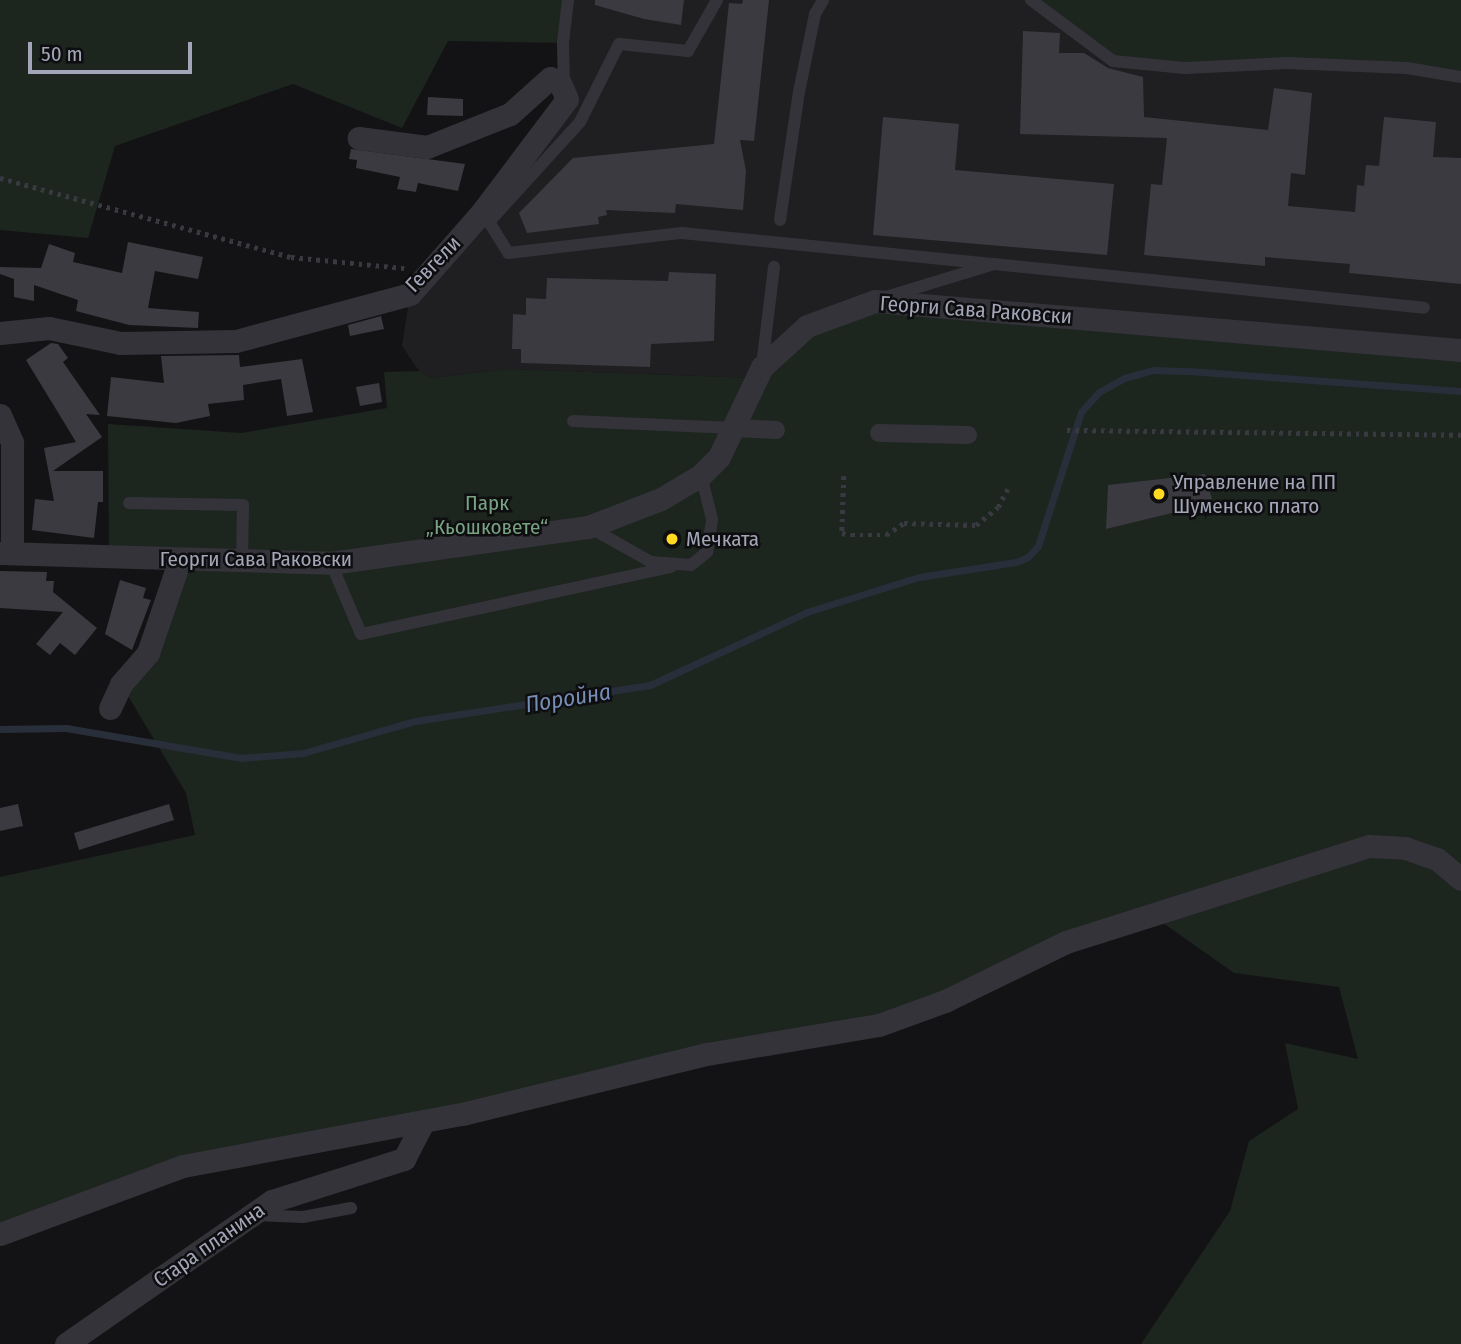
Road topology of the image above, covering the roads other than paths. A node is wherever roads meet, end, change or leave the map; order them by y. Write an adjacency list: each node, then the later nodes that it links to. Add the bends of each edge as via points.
1 (568, 0): 6 (lane)
2 (718, 0): 9 (lane, via 688,51 619,44 580,122 489,222 508,253 682,233)
3 (822, 0): 8 (lane, via 799,92)
4 (1031, 0): 5 (lane, via 1113,61 1185,68 1288,62 1407,68)
5 (1461, 77)
6 (564, 91): 7 (street, via 559,81 550,78 510,114 427,147); 13 (street, Гевгели, via 567,99 557,118 410,294 236,341 120,344 49,328)
7 (359, 138)
8 (780, 220)
9 (994, 264): 11 (lane); 12 (lane)
10 (774, 267): 15 (lane)
11 (875, 301): 14 (street, Георги Сава Раковски); 15 (street, Георги Сава Раковски, via 807,326)
12 (1424, 308)
13 (0, 333)
14 (1461, 350)
15 (762, 367): 18 (street, Георги Сава Раковски)
16 (0, 415): 25 (street, via 12,442)
17 (573, 421): 18 (lane)
18 (734, 428): 19 (street); 22 (street, Георги Сава Раковски, via 719,457)
19 (776, 430)
20 (879, 433): 21 (street)
21 (968, 436)
22 (701, 475): 24 (street, Георги Сава Раковски, via 661,499); 29 (lane, via 712,519 707,552 691,565)
23 (129, 503): 27 (lane, via 243,505)
24 (588, 527): 28 (street, Георги Сава Раковски); 29 (lane, via 651,562)
25 (6, 553): 26 (street, Георги Сава Раковски)
26 (180, 559): 27 (street, Георги Сава Раковски); 30 (street, via 148,653 121,684)
27 (242, 561): 28 (street, Георги Сава Раковски)
28 (331, 563): 29 (lane, via 361,634)
29 (671, 567)
30 (110, 708)
31 (1461, 879): 32 (street, via 1437,859 1405,848 1369,846 1066,942 945,1001 879,1025 707,1054 552,1095)
32 (424, 1122): 34 (street, Стара планина, via 404,1159 272,1201); 35 (street, via 183,1166)
33 (351, 1208): 34 (lane, via 303,1217)
34 (252, 1214): 36 (street, Стара планина)
35 (0, 1234)
36 (66, 1344)

